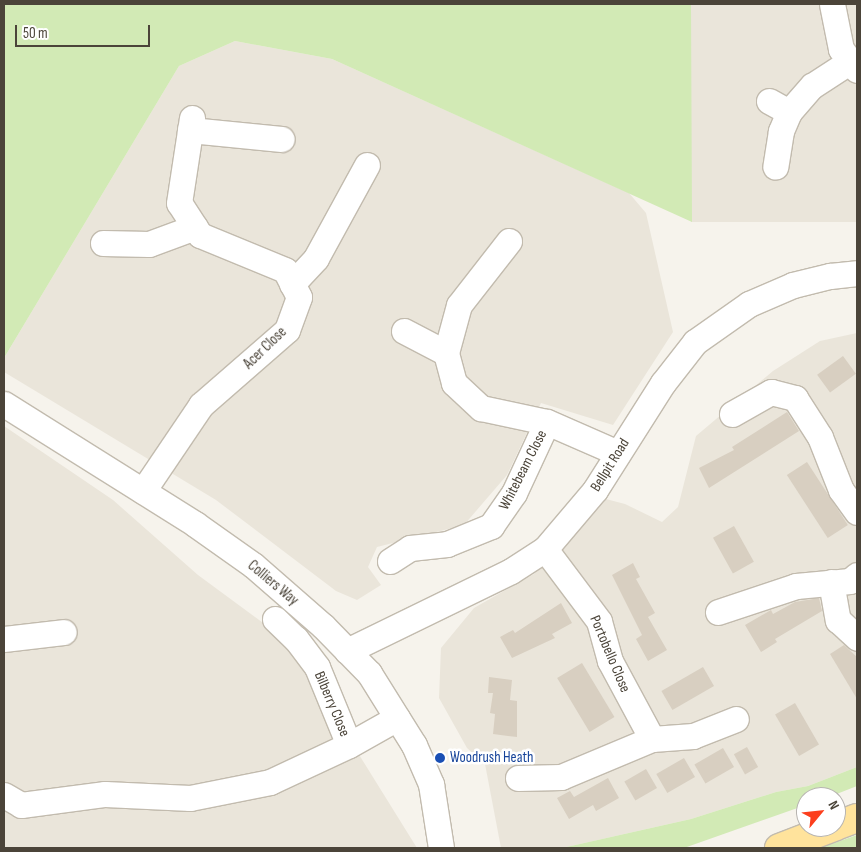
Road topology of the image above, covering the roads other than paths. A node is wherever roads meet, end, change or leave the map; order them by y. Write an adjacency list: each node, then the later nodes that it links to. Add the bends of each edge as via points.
1 (832, 4): 2 (street, via 841,49)
2 (853, 66): 5 (street, via 812,86 779,115)
3 (282, 139): 6 (street, via 191,124 179,203)
4 (367, 165): 10 (street, via 316,258)
5 (775, 167)
6 (195, 227): 8 (street, via 149,244); 10 (street, via 200,235 285,270)
7 (509, 241): 12 (street, Whitebeam Close, via 459,304)
8 (103, 243)
9 (857, 273): 16 (street, Bellpit Road, via 793,285 749,304 694,342)
10 (292, 284): 17 (street, Acer Close, via 299,297 287,330 201,405)
11 (404, 331): 12 (street)
12 (446, 352): 15 (street, Whitebeam Close, via 454,383 481,408)
13 (4, 404): 17 (street, Colliers Way)
14 (732, 414): 18 (street, via 771,392 795,398 820,437 840,490)
15 (547, 422): 16 (street, Whitebeam Close); 20 (street, Whitebeam Close, via 514,493 492,526 446,544 410,548)
16 (618, 453): 19 (street, Bellpit Road, via 596,490)
17 (143, 491): 28 (street, Colliers Way, via 253,565)
18 (857, 512)
19 (545, 549): 28 (street, Bellpit Road, via 511,571); 31 (street, Portobello Close, via 599,621 610,661)
20 (390, 561)
21 (857, 575): 22 (street, via 850,581)
22 (831, 582): 23 (street, via 796,586); 26 (street, via 838,620)
23 (718, 612)
24 (275, 619): 32 (street, Bilberry Close, via 296,639 317,667)
25 (64, 632): 27 (street)
26 (857, 638)
27 (4, 639)
28 (347, 651): 29 (street, Colliers Way, via 368,673)
29 (397, 718): 32 (street); 36 (street, Colliers Way, via 414,745 431,784)
30 (736, 719): 31 (street, via 693,736)
31 (652, 739): 33 (street, via 561,777)
32 (349, 745): 34 (street, via 270,782 190,798 106,794 21,805)
33 (518, 778)
34 (4, 795)
35 (808, 837): 37 (main road)
36 (441, 848)
37 (779, 848)

